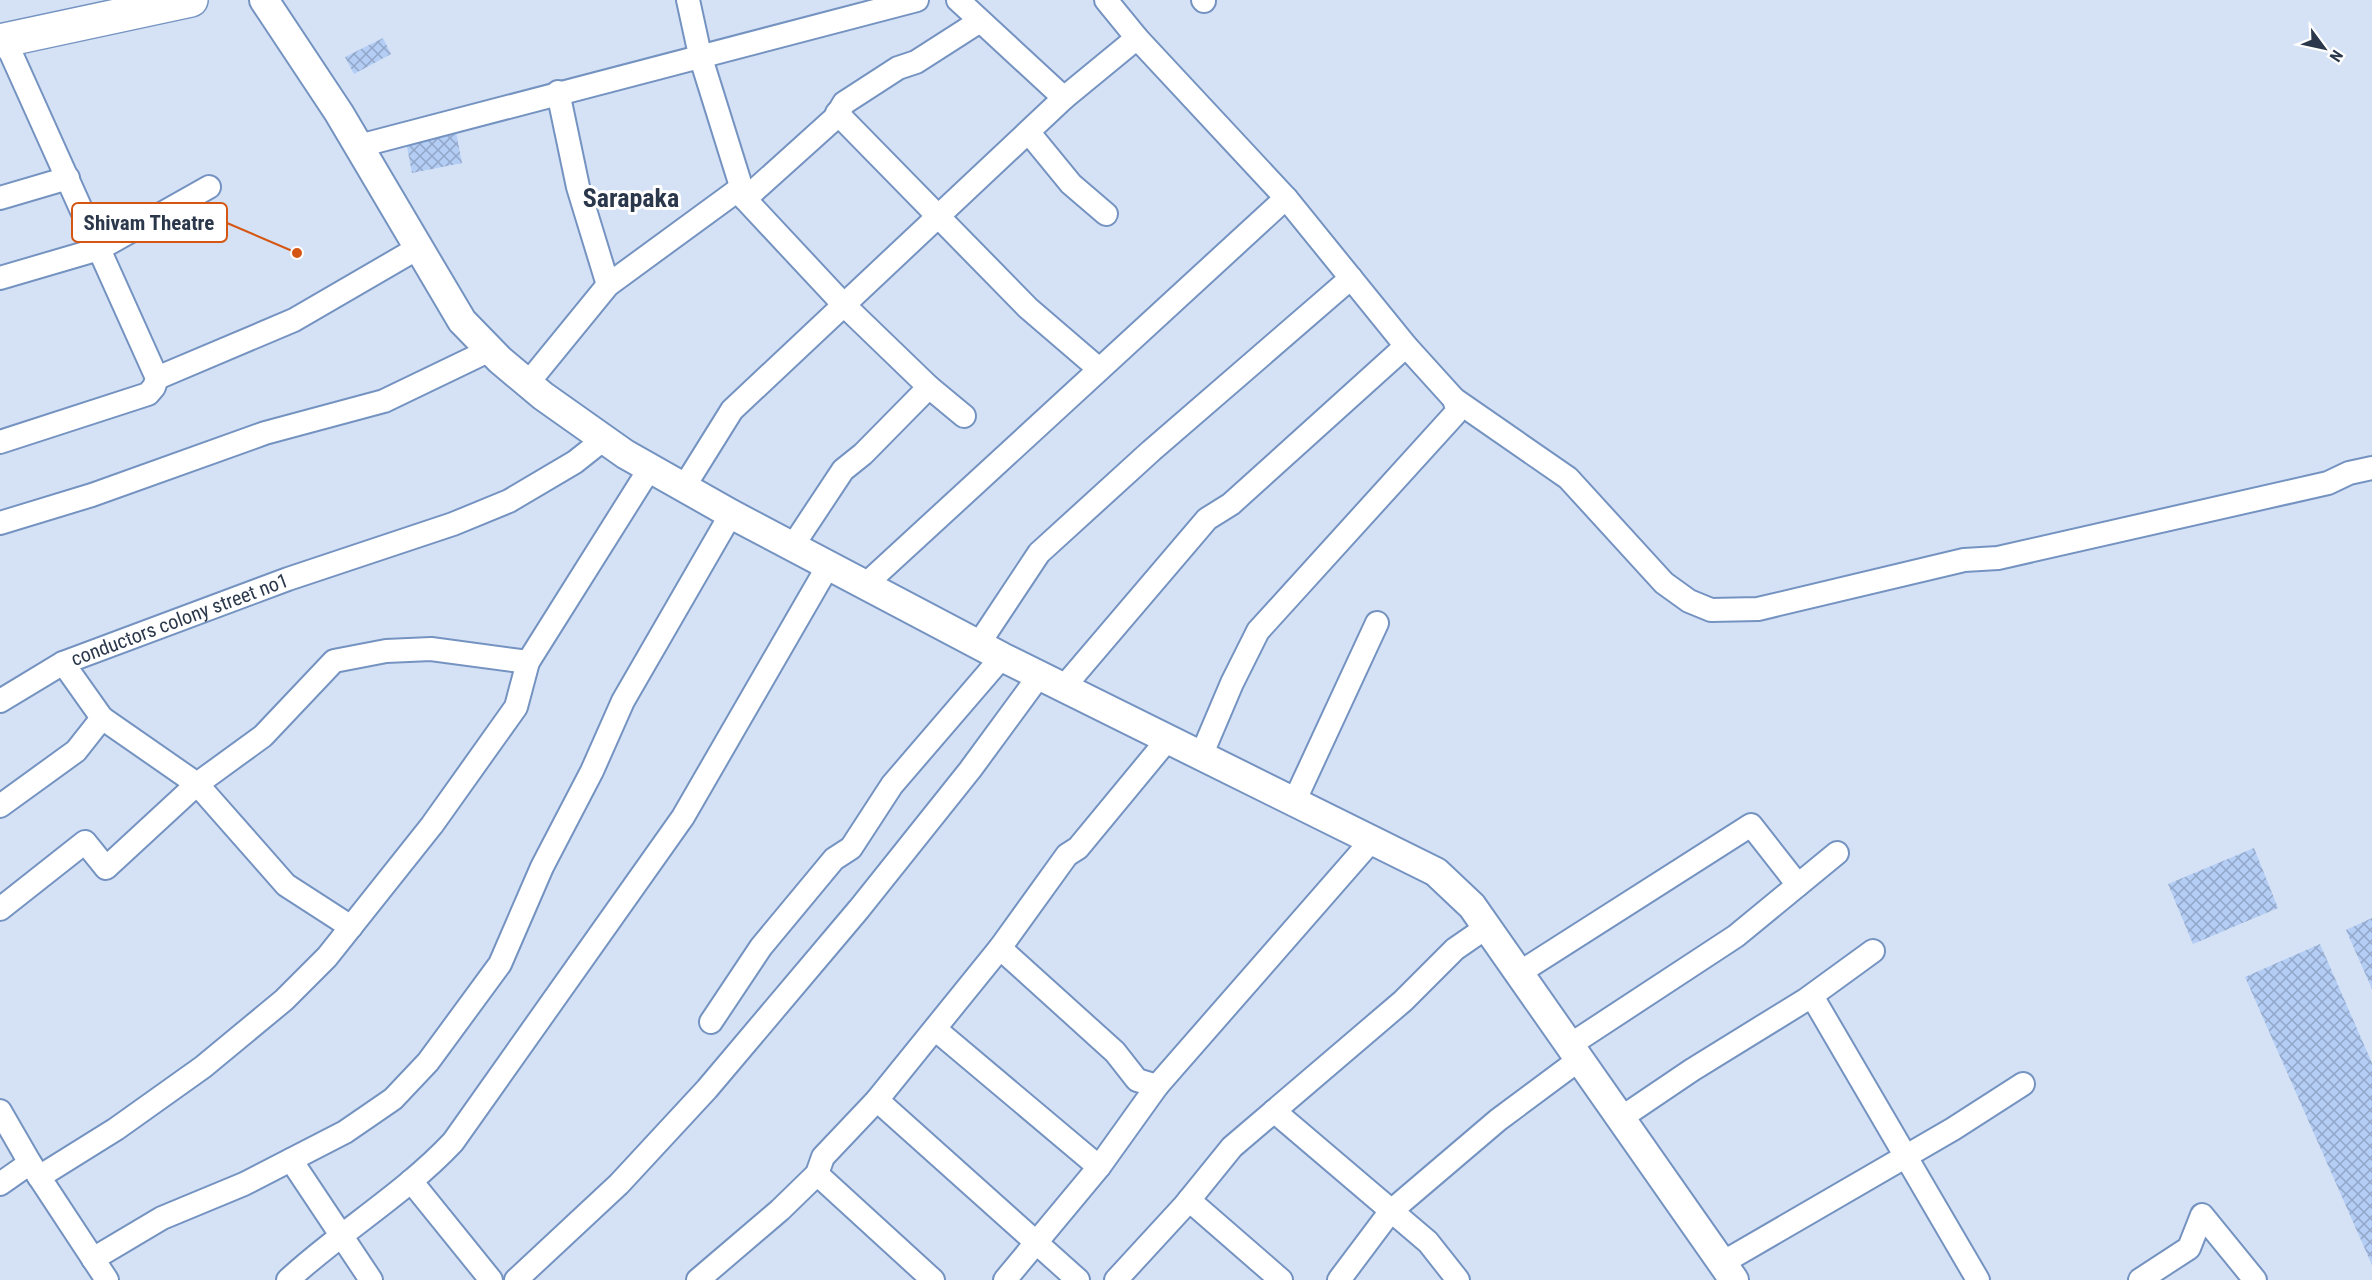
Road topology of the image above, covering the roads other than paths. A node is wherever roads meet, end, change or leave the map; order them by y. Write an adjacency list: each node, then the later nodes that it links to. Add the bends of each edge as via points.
1 (123, 0): 8 (highway)
2 (191, 0): 8 (highway)
3 (264, 0): 17 (main road)
4 (688, 0): 12 (street)
5 (917, 0): 12 (street)
6 (958, 0): 9 (street)
7 (1106, 0): 10 (street)
8 (93, 21): 11 (highway)
9 (980, 21): 14 (street); 15 (street, via 916,62 898,68 844,104)
10 (1137, 38): 14 (street); 22 (street)
11 (3, 40): 18 (street)
12 (700, 55): 13 (street); 20 (street)
13 (558, 92): 17 (street); 29 (street, via 578,187)
14 (1064, 99): 16 (street)
15 (837, 113): 20 (street); 24 (street)
16 (1030, 134): 23 (street, via 1071,184); 24 (street)
17 (359, 146): 26 (main road)
18 (68, 178): 21 (street); 25 (street)
19 (208, 187): 25 (street)
20 (744, 193): 29 (street); 30 (street)
21 (0, 198)
22 (1286, 198): 28 (street); 33 (street)
23 (1106, 214)
24 (938, 216): 30 (street); 33 (street, via 1029,308)
25 (99, 249): 27 (street); 34 (street)
26 (418, 249): 32 (main road, via 462,321); 34 (street, via 294,320)
27 (0, 278)
28 (1351, 278): 31 (street); 50 (street, via 1039,553)
29 (608, 285): 35 (street)
30 (844, 305): 36 (street); 43 (street, via 732,410)
31 (1406, 346): 37 (street); 53 (street, via 1231,504 1208,519)
32 (490, 350): 35 (main road); 45 (street, via 384,401 265,433 92,495)
33 (1099, 369): 48 (street)
34 (157, 378): 40 (street, via 148,394)
35 (528, 383): 39 (main road)
36 (929, 387): 38 (street); 46 (street, via 843,470)
37 (1454, 399): 42 (street, via 1568,478 1664,583 1689,601 1711,610 1758,609 1964,560 1998,558 2328,483); 57 (street, via 1455,414 1258,631)
38 (964, 416)
39 (604, 439): 41 (main road); 52 (street, conductors colony street no1, via 575,462 509,501)
40 (0, 442)
41 (650, 468): 43 (main road); 51 (street)
42 (2372, 468)
43 (684, 487): 44 (main road)
44 (731, 514): 46 (main road); 81 (street, via 623,701 542,867 500,964 428,1062 393,1099 345,1132)
45 (0, 523)
46 (792, 547): 47 (main road)
47 (828, 566): 48 (main road); 85 (street, via 682,818 453,1142)
48 (865, 585): 50 (main road)
49 (1377, 623): 59 (street)
50 (990, 651): 53 (main road); 71 (street, via 851,848 834,859 761,947)
51 (528, 662): 58 (street, via 431,649 361,654 334,661 263,736); 65 (street, via 516,707 432,825)
52 (63, 663): 54 (street); 55 (street, conductors colony street no1)
53 (1051, 682): 56 (main road); 97 (street, via 970,770 707,1089 619,1184)
54 (0, 700)
55 (102, 718): 58 (street, conductors colony street no1); 60 (street, via 76,751)
56 (1168, 739): 57 (main road); 67 (street, via 1078,849 1067,855)
57 (1201, 756): 59 (main road)
58 (197, 784): 64 (street, via 106,868 86,842); 65 (street, conductors colony street no1, via 286,885)
59 (1294, 802): 61 (main road)
60 (0, 806)
61 (1372, 840): 66 (main road, via 1436,872 1472,906); 75 (street)
62 (1837, 853): 63 (street)
63 (1798, 885): 69 (street, via 1751,825); 73 (street, via 1736,936)
64 (0, 909)
65 (351, 927): 83 (street, via 284,1000 203,1067 116,1130)
66 (1487, 927): 69 (main road); 78 (street, via 1455,949 1403,1001)
67 (1000, 948): 72 (street); 75 (street, via 1115,1052 1137,1080)
68 (1873, 951): 70 (street)
69 (1519, 972): 73 (main road)
70 (1812, 996): 79 (street); 80 (street)
71 (711, 1022)
72 (935, 1029): 76 (street); 82 (street)
73 (1575, 1052): 79 (main road); 88 (street)
74 (2023, 1084): 80 (street)
75 (1157, 1086): 82 (street)
76 (878, 1100): 84 (street, via 823,1158); 90 (street)
77 (0, 1111): 83 (street)
78 (1274, 1111): 87 (street, via 1232,1147); 88 (street)
79 (1621, 1118): 92 (main road)
80 (1905, 1157): 92 (street); 106 (street)
81 (291, 1160): 89 (street); 91 (street, via 162,1218)
82 (1099, 1167): 90 (street)
83 (35, 1170): 86 (street); 91 (street)
84 (817, 1174): 98 (street); 99 (street)
85 (411, 1181): 89 (street); 96 (street)
86 (0, 1184)
87 (1189, 1200): 102 (street); 103 (street)
88 (1390, 1212): 104 (street); 105 (street, via 1428,1242)
89 (340, 1236): 94 (street); 95 (street)
90 (1037, 1242): 100 (street); 101 (street)
91 (93, 1259): 93 (street)
92 (1728, 1272)
93 (107, 1280)
94 (288, 1280)
95 (371, 1280)
96 (491, 1280)
97 (516, 1280)
98 (698, 1280)
99 (933, 1280)
100 (1005, 1280)
101 (1078, 1280)
102 (1116, 1280)
103 (1281, 1280)
104 (1339, 1280)
105 (1458, 1280)
106 (1978, 1280)
107 (2140, 1280): 108 (street, via 2189,1248 2202,1215)
108 (2254, 1280)

